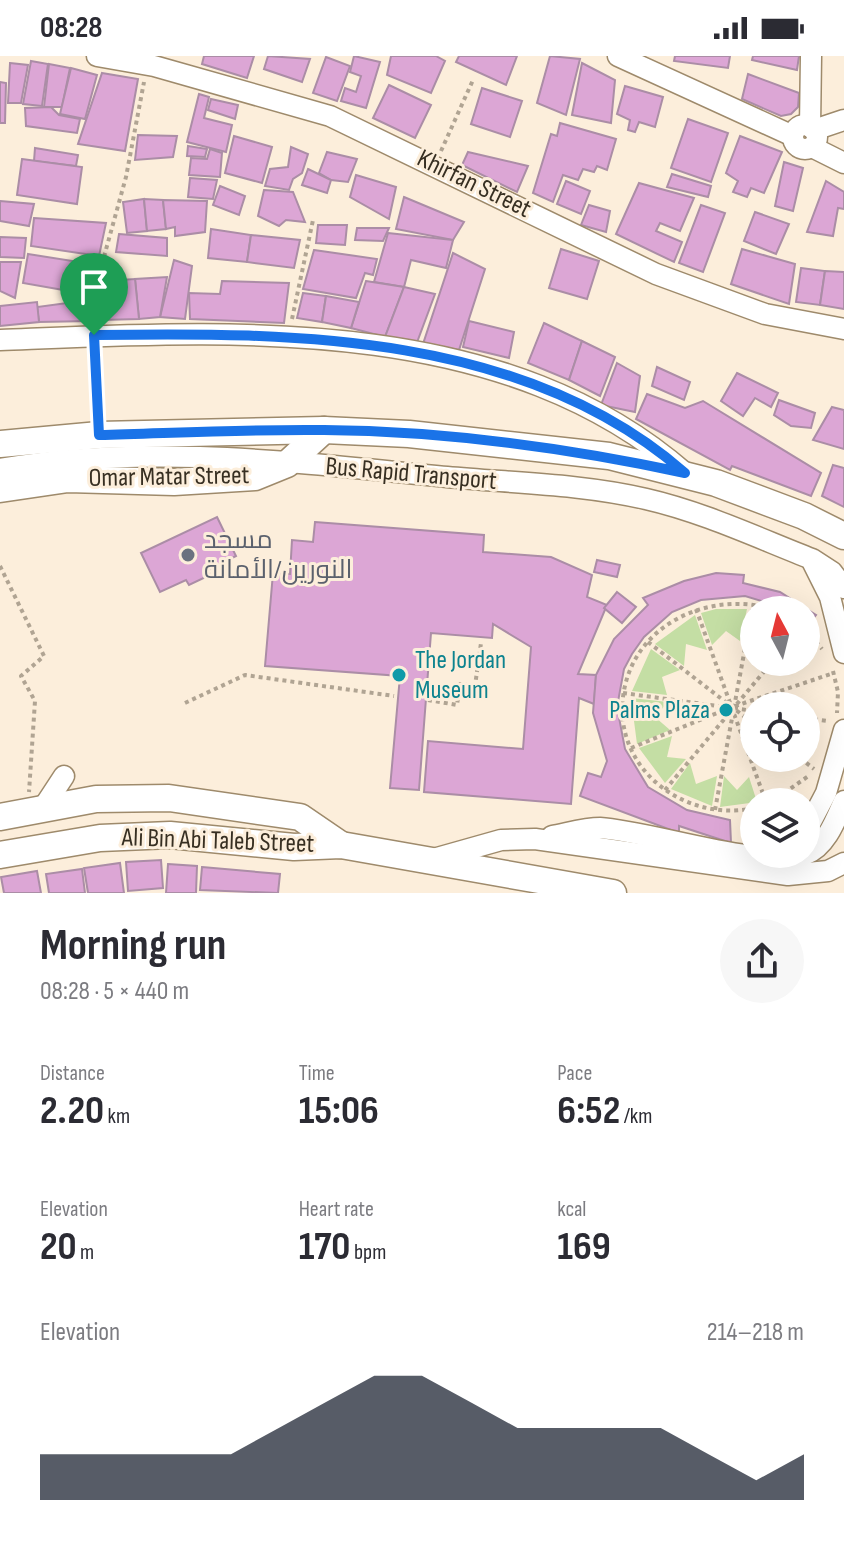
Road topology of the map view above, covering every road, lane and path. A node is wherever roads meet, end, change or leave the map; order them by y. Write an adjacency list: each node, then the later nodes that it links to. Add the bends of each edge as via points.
1 (97, 56): 4 (street, Khirfan Street)
2 (618, 56): 7 (street)
3 (811, 56): 7 (street)
4 (148, 64): 9 (street, Khirfan Street, via 330,116); 12 (path, via 102,264)
5 (473, 80): 9 (path)
6 (844, 120): 7 (street)
7 (807, 135): 8 (street)
8 (844, 163)
9 (435, 164): 11 (street, Khirfan Street, via 656,274 765,314)
10 (313, 220): 13 (path)
11 (844, 329)
12 (94, 335): 13 (street); 14 (street); 16 (path)
13 (288, 337): 20 (street, via 363,344 501,373 596,409)
14 (0, 340)
15 (324, 430): 16 (main road, Omar Matar Street); 18 (main road, Omar Matar Street); 20 (main road, Omar Matar Street, via 593,454)
16 (99, 435): 17 (main road, Omar Matar Street)
17 (0, 444)
18 (287, 464): 19 (street, Bus Rapid Transport, via 123,456); 21 (main road, Omar Matar Street, via 255,477 174,482 68,479); 23 (street, Bus Rapid Transport, via 633,496 676,506)
19 (0, 469)
20 (685, 473): 22 (main road, Omar Matar Street, via 804,516)
21 (0, 489)
22 (840, 538)
23 (812, 559): 25 (street, Bus Rapid Transport); 31 (street, via 830,597)
24 (0, 566): 54 (path, via 44,656 21,676 35,701)
25 (844, 588)
26 (740, 606): 27 (path)
27 (696, 608): 28 (path); 39 (path)
28 (648, 642): 35 (path); 39 (path)
29 (481, 643): 37 (path, via 475,686 460,684 457,705)
30 (820, 646): 33 (path)
31 (844, 653)
32 (740, 668): 39 (path)
33 (834, 673): 39 (path); 42 (path, via 836,722)
34 (760, 676): 39 (path)
35 (623, 693): 39 (path); 44 (path)
36 (394, 696): 38 (path, via 245,675)
37 (428, 700)
38 (185, 703)
39 (732, 707): 40 (path); 41 (path); 44 (path); 49 (path); 51 (path); 56 (path)
40 (740, 708)
41 (740, 713)
42 (820, 720)
43 (844, 730): 53 (street)
44 (631, 748): 51 (path)
45 (822, 761): 46 (path)
46 (820, 764)
47 (813, 772): 50 (path)
48 (64, 776): 54 (street)
49 (763, 788)
50 (796, 788)
51 (665, 790): 56 (path, via 689,805)
52 (844, 801): 59 (street)
53 (820, 804)
54 (36, 809): 57 (main road, Ali Bin Abi Taleb Street); 60 (main road, Ali Bin Abi Taleb Street, via 96,799 169,798 300,817)
55 (740, 809): 56 (path)
56 (715, 810)
57 (0, 817)
58 (535, 839): 61 (street, via 603,828); 63 (street, via 501,840); 64 (street, via 788,875 828,871)
59 (820, 843)
60 (341, 845): 62 (main road, Ali Bin Abi Taleb Street, via 294,847 170,835 100,838); 63 (main road, Ali Bin Abi Taleb Street)
61 (740, 854)
62 (0, 855)
63 (430, 860): 65 (main road, Ali Bin Abi Taleb Street)
64 (844, 863)
65 (613, 893)

